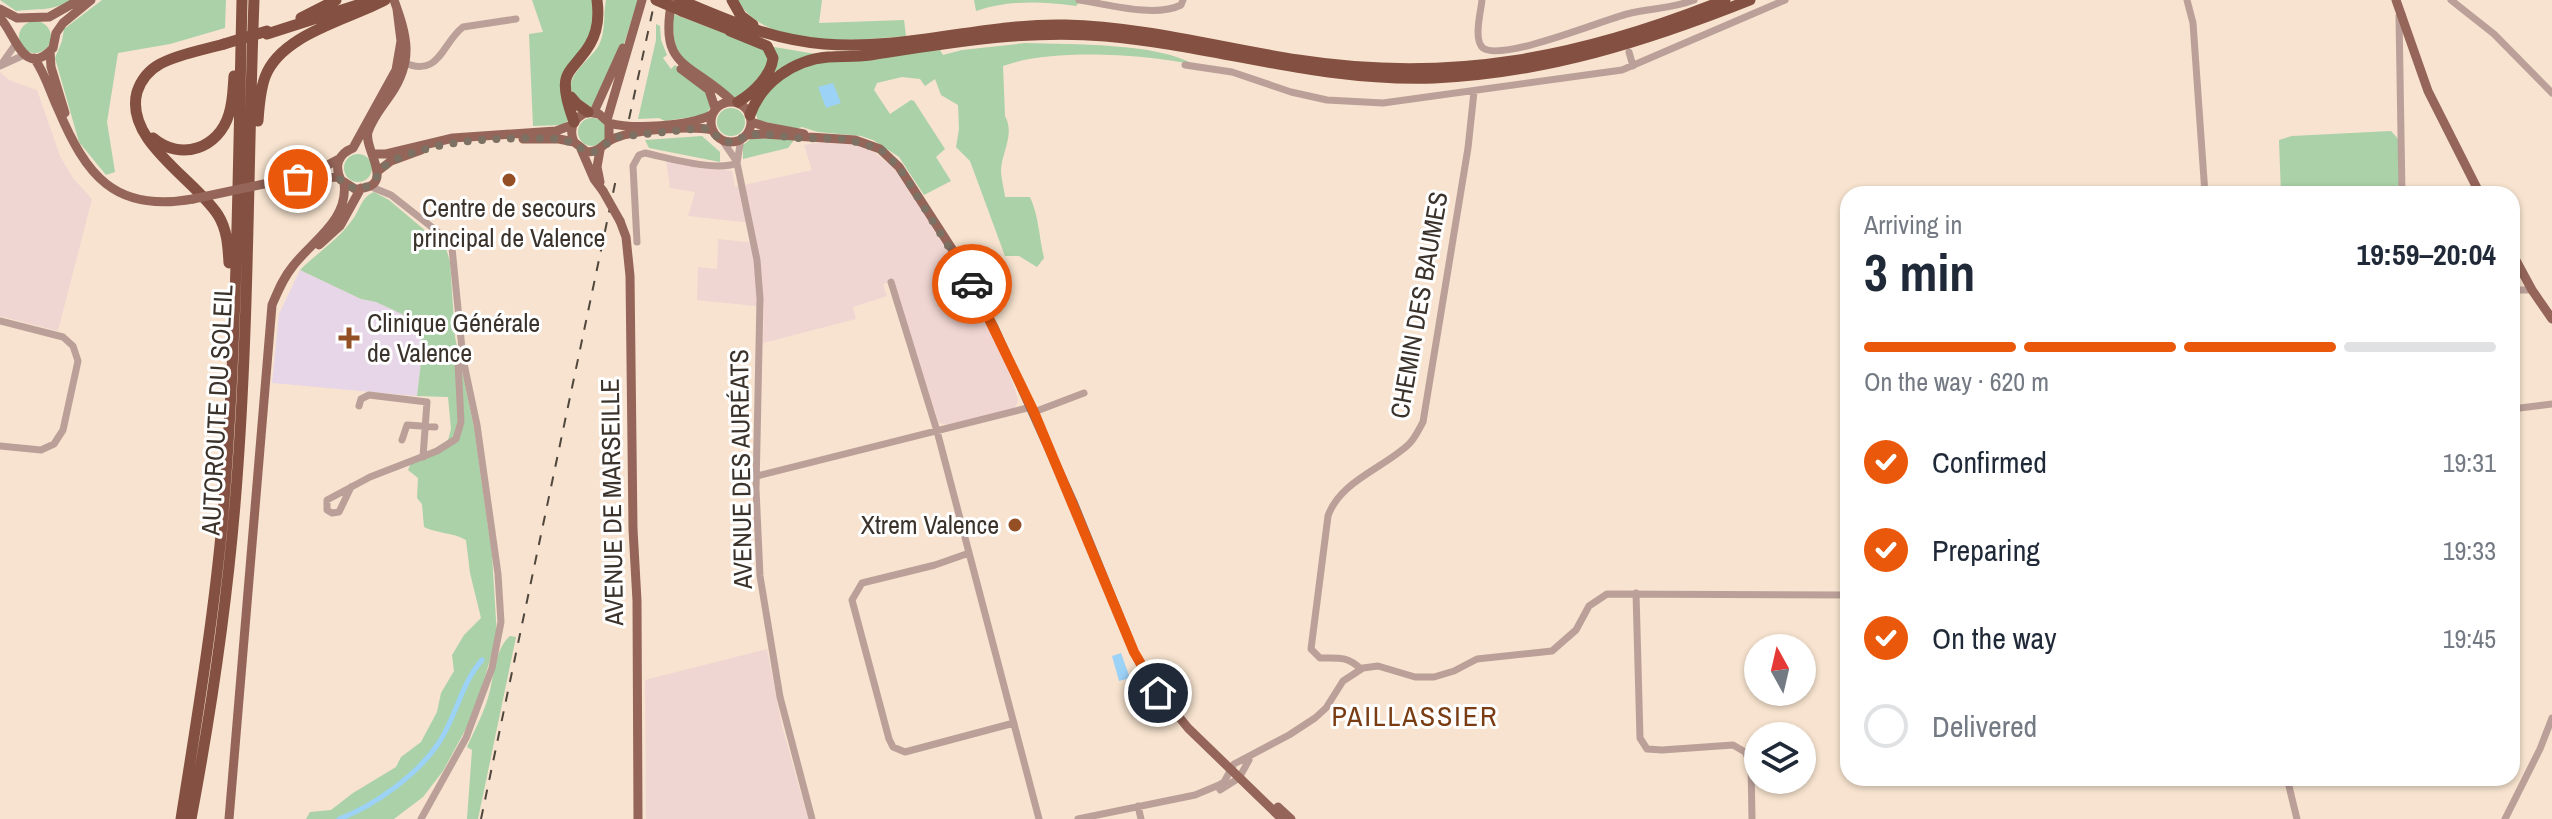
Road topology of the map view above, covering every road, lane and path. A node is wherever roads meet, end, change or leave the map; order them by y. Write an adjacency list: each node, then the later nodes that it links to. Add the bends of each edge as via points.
1 (79, 0): 28 (main road)
2 (91, 0): 32 (main road)
3 (241, 0): 36 (highway, via 232,104 223,128 208,144 189,151 157,142 140,117 139,98 146,81 170,63); 84 (highway, AUTOROUTE DU SOLEIL)
4 (254, 0): 74 (highway, AUTOROUTE DU SOLEIL)
5 (336, 0): 33 (highway)
6 (597, 0): 52 (highway, via 594,37 566,80)
7 (603, 0): 49 (highway, via 598,41 570,82 573,100)
8 (641, 0): 49 (main road, via 633,29); 51 (main road)
9 (709, 0): 22 (highway)
10 (732, 0): 35 (highway, via 754,26)
11 (1079, 0): 12 (street, via 1167,10)
12 (1183, 0)
13 (1482, 0): 25 (street, via 1478,35 1485,50 1547,41)
14 (1694, 0): 25 (street)
15 (1725, 0): 35 (highway, via 1572,51 1439,69 1324,64 1157,33 1085,26 1012,27 870,44)
16 (1750, 0): 37 (highway, via 1594,55 1465,76 1340,75 1157,42 1065,34)
17 (1785, 0): 44 (street)
18 (2187, 0): 68 (street)
19 (2396, 0): 24 (main road)
20 (2451, 0): 46 (street)
21 (387, 2): 33 (highway); 41 (main road, via 405,32); 74 (highway, via 294,42 271,64 260,97)
22 (672, 2): 30 (highway); 35 (highway); 47 (main road, via 667,31 673,52); 48 (main road, via 662,25 665,46 675,63 709,90)
23 (0, 9): 27 (main road)
24 (2403, 14): 69 (street); 70 (main road, via 2428,91)
25 (1618, 17): 31 (street)
26 (0, 18): 34 (main road)
27 (25, 18): 28 (main road); 34 (main road)
28 (44, 18): 32 (main road)
29 (516, 19): 41 (street, via 463,27 438,60 427,65)
30 (712, 23): 37 (highway, via 810,50); 47 (highway, via 772,51 768,74)
31 (1622, 31)
32 (56, 33): 38 (main road)
33 (267, 33): 36 (highway, bridge)
34 (15, 40): 40 (main road); 43 (street)
35 (807, 43)
36 (224, 45): 84 (highway, via 157,65 141,82 135,105 143,133 211,206 224,230 230,269)
37 (898, 50): 50 (highway, via 802,63 763,89)
38 (50, 52): 40 (main road); 54 (main road)
39 (1629, 52): 44 (street)
40 (29, 56): 43 (street); 54 (main road, via 44,74)
41 (402, 62): 60 (main road); 62 (main road, via 395,87 370,129)
42 (1185, 65): 45 (street, via 1232,72 1315,98 1356,103)
43 (0, 66)
44 (1633, 66): 45 (street)
45 (1474, 92): 101 (street, CHEMIN DES BAUMES, via 1423,422 1411,443 1332,503 1328,516 1311,649 1320,658 1350,659)
46 (2552, 93)
47 (735, 102): 48 (main road); 50 (main road)
48 (713, 111): 51 (main road, via 700,119 649,125); 53 (main road)
49 (591, 112): 51 (main road); 52 (main road)
50 (751, 119): 55 (main road); 56 (main road)
51 (608, 122): 58 (main road)
52 (573, 124): 59 (main road); 62 (main road, via 556,131 453,138)
53 (712, 130): 57 (main road); 58 (main road, via 631,134)
54 (69, 132): 67 (main road, bridge, via 87,166 104,183 156,203)
55 (743, 137): 56 (main road); 57 (main road); 64 (street, AVENUE DES AURÉATS)
56 (823, 138): 89 (main road, via 867,143 899,167 972,284)
57 (722, 140): 64 (street, AVENUE DES AURÉATS)
58 (609, 141): 61 (main road)
59 (578, 146): 61 (main road); 65 (main road, via 529,139 447,144 391,161); 72 (main road, AVENUE DE MARSEILLE)
60 (353, 148): 62 (main road); 63 (main road)
61 (600, 150): 72 (main road, AVENUE DE MARSEILLE, via 597,167)
62 (371, 153): 65 (main road)
63 (339, 159): 66 (main road); 67 (main road)
64 (737, 163): 75 (street, via 639,155 633,166); 96 (street, AVENUE DES AURÉATS, via 759,284)
65 (377, 173): 71 (main road); 73 (street)
66 (341, 180): 67 (main road); 71 (main road, via 349,187); 76 (main road, via 343,203 333,222)
67 (273, 182)
68 (2204, 186)
69 (2402, 186)
70 (2476, 186)
71 (365, 187): 73 (street); 76 (main road, via 332,234)
72 (603, 191): 111 (main road, AVENUE DE MARSEILLE, bridge, via 626,237 630,276)
73 (391, 195): 83 (street, via 452,248)
74 (250, 201): 108 (highway, AUTOROUTE DU SOLEIL, via 231,544)
75 (637, 242)
76 (302, 254): 109 (main road, via 272,305)
77 (2520, 268): 80 (main road)
78 (891, 282): 92 (street)
79 (2520, 290): 80 (street)
80 (2532, 290): 81 (main road)
81 (2552, 319)
82 (0, 321): 94 (street, via 63,337 78,361 63,430 54,444 41,450)
83 (463, 359): 95 (street, via 458,363 459,434 453,443); 110 (street, via 494,541 500,635 476,716)
84 (231, 367): 107 (highway, AUTOROUTE DU SOLEIL, via 216,580)
85 (1084, 393): 89 (street)
86 (2552, 404): 88 (street)
87 (359, 406): 90 (street, via 369,395 424,401)
88 (2520, 408)
89 (1032, 409): 92 (street); 104 (main road, via 1149,680)
90 (425, 426): 91 (street); 93 (street, via 407,425); 95 (street)
91 (435, 427)
92 (937, 431): 96 (street); 98 (street)
93 (402, 440)
94 (0, 446)
95 (423, 457): 97 (street)
96 (757, 476): 112 (street, AVENUE DES AURÉATS, via 767,626 786,726)
97 (351, 487)
98 (969, 553): 103 (street); 103 (street, via 862,583 852,600 893,747 905,752)
99 (1636, 593): 100 (street); 101 (street, via 1594,600 1576,630 1552,651 1477,659 1434,677 1378,666); 118 (street, via 1640,738 1647,749 1733,745 1745,752 1751,764)
100 (1840, 595)
101 (1361, 669): 104 (street, via 1343,681 1321,713)
102 (2552, 718): 120 (street)
103 (1014, 723): 113 (street)
104 (1236, 771): 106 (street, via 1228,785 1197,799); 116 (main road); 117 (main road)
105 (2289, 786): 119 (street)
106 (1139, 812): 114 (street); 115 (street)
107 (181, 819)
108 (191, 819)
109 (231, 819)
110 (421, 819)
111 (638, 819)
112 (812, 819)
113 (1039, 819)
114 (1078, 819)
115 (1097, 819)
116 (1282, 819)
117 (1291, 819)
118 (1752, 819)
119 (2297, 819)
120 (2505, 819)

